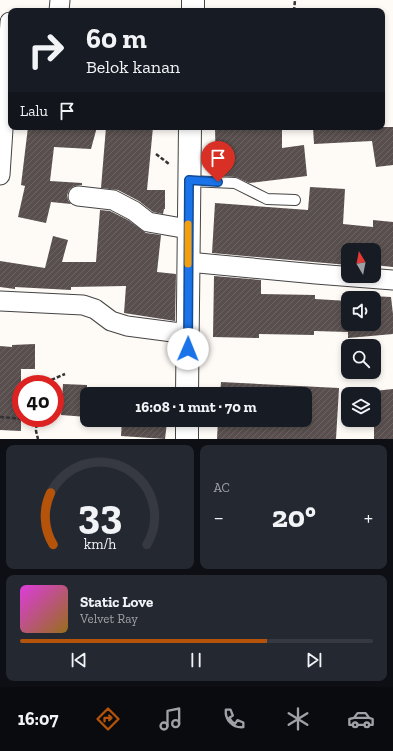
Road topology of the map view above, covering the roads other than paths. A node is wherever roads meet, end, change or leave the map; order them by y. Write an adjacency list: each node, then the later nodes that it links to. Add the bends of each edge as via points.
1 (7, 22): 3 (street)
2 (190, 130): 4 (street)
3 (0, 175)
4 (189, 180): 6 (lane, via 235,183 267,199); 7 (street)
5 (78, 196): 7 (street, via 113,200 148,222)
6 (295, 200)
7 (188, 229): 8 (street)
8 (188, 262): 9 (street); 11 (street)
9 (393, 280)
10 (0, 301): 11 (street, via 83,305 95,309 111,321 127,326)
11 (188, 334): 12 (street)
12 (187, 387)
13 (187, 427): 14 (street)
14 (187, 439)

